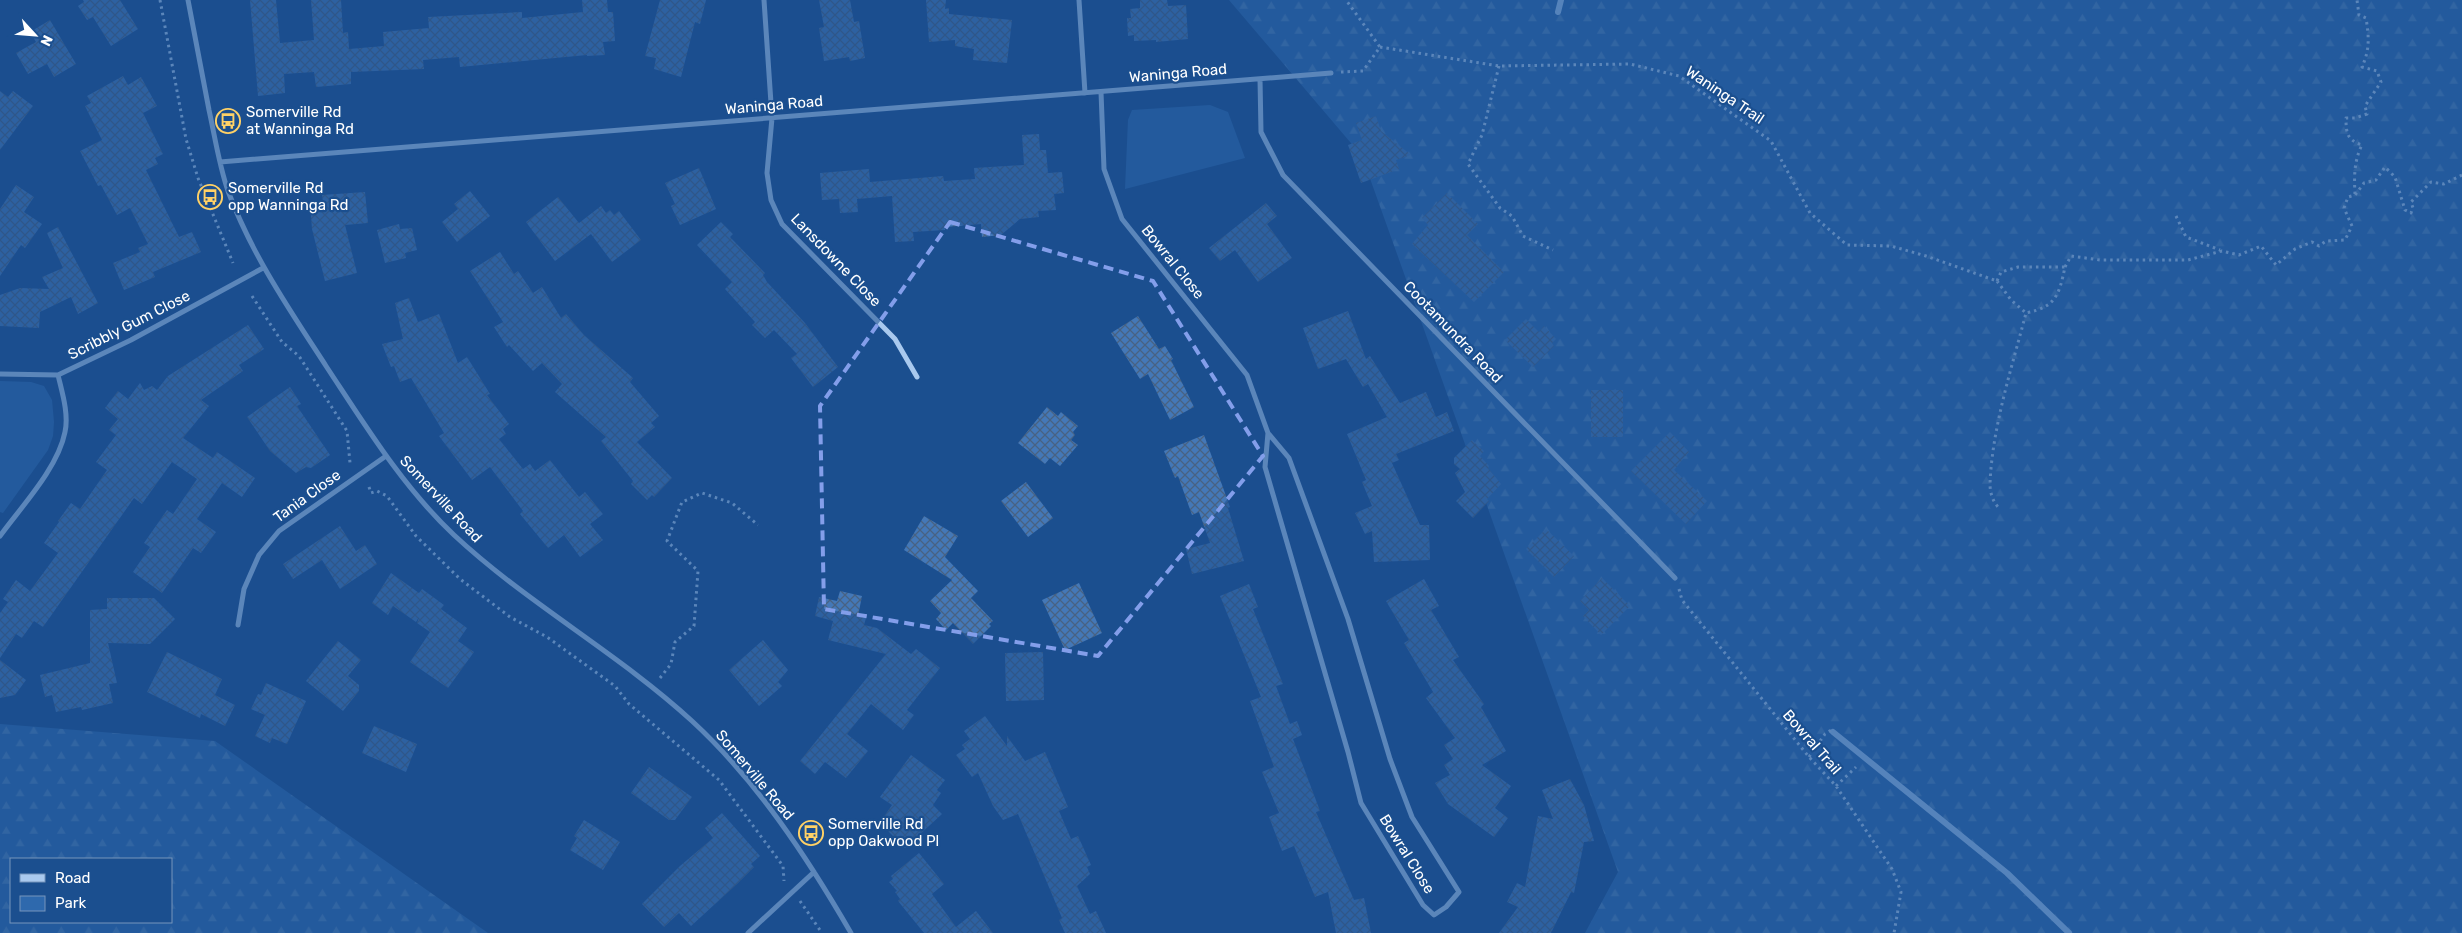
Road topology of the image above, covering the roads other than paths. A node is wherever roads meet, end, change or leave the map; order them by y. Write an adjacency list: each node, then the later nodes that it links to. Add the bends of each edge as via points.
1 (188, 0): 9 (street, Somerville Road)
2 (764, 0): 8 (street, Lansdowne Close)
3 (1079, 0): 7 (street)
4 (1331, 73): 5 (street, Waninga Road)
5 (1260, 79): 6 (street, Waninga Road); 17 (street, Cootamundra Road, via 1261,132 1283,175)
6 (1101, 92): 7 (street, Waninga Road); 14 (street, Bowral Close, via 1104,169 1122,219 1247,375)
7 (1085, 93): 8 (street, Waninga Road)
8 (772, 118): 9 (street, Waninga Road); 13 (street, Lansdowne Close, via 767,173 771,200 782,224 895,339)
9 (220, 162): 10 (street, Somerville Road, via 228,191)
10 (263, 268): 12 (street, Scribbly Gum Close, via 131,340); 15 (street, Somerville Road)
11 (0, 374): 12 (street, Scribbly Gum Close)
12 (58, 375): 16 (street, via 66,431 56,458)
13 (917, 377)
14 (1268, 433): 14 (street, Bowral Close, via 1289,458 1348,619 1390,759 1412,817 1459,892 1434,915 1423,905 1361,803 1265,467)
15 (386, 456): 18 (street, Tania Close, via 278,531 258,554 244,589); 19 (street, Somerville Road, via 452,533 485,562 691,720 767,804)
16 (0, 536)
17 (1675, 578)
18 (238, 625)
19 (814, 872): 20 (street); 21 (street, Somerville Road)
20 (748, 933)
21 (850, 933)

